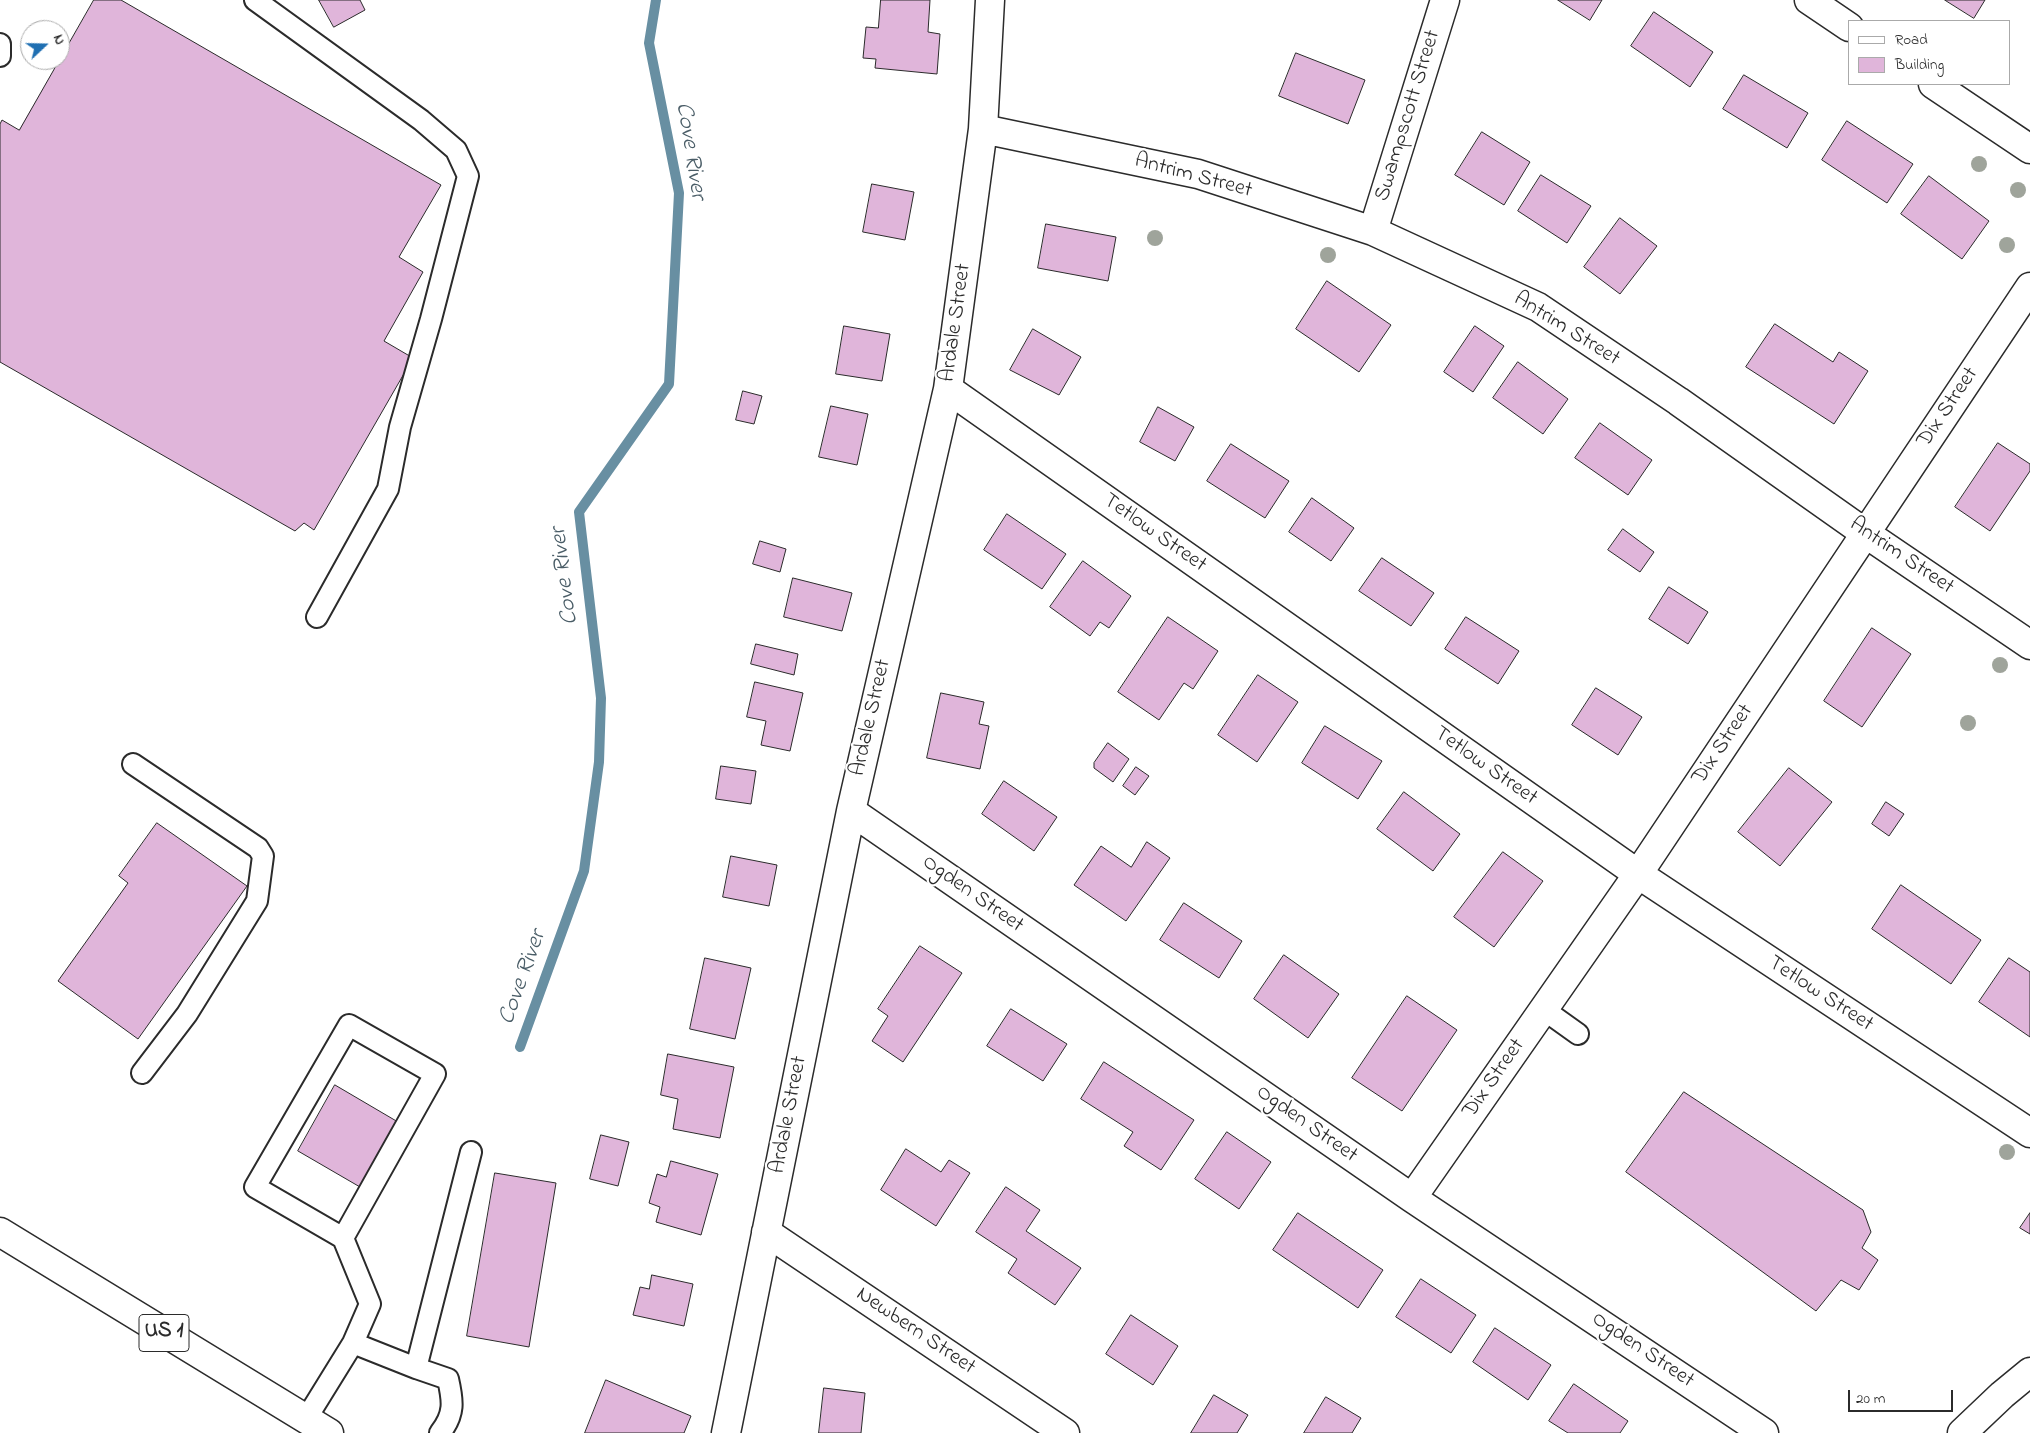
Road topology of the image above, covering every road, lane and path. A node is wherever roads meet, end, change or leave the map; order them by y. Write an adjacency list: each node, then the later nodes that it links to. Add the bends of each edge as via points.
1 (255, 0): 15 (lane, via 428,126 456,150 468,176 400,427 388,489)
2 (990, 0): 9 (street, Ardale Street)
3 (1445, 0): 11 (street, Swampscott Street)
4 (1809, 0): 5 (street)
5 (1848, 26)
6 (0, 44): 7 (lane)
7 (0, 56)
8 (1934, 85): 10 (street)
9 (983, 129): 11 (street, Antrim Street, via 1198,174); 13 (street, Ardale Street)
10 (2030, 149)
11 (1373, 231): 14 (street, Antrim Street, via 1538,307)
12 (2030, 287): 14 (street, Dix Street)
13 (948, 390): 18 (street, Ardale Street); 19 (street, Tetlow Street)
14 (1865, 533): 16 (street, Antrim Street); 19 (street, Dix Street)
15 (317, 618)
16 (2030, 645)
17 (133, 764): 22 (lane, via 258,848 263,856 257,901 187,1014)
18 (851, 811): 25 (street, Ogden Street); 27 (street, Ardale Street)
19 (1638, 874): 20 (street, Dix Street); 23 (street, Tetlow Street)
20 (1543, 1009): 21 (lane); 25 (street, Dix Street)
21 (1578, 1034)
22 (142, 1073)
23 (2030, 1133)
24 (471, 1152): 30 (lane)
25 (1412, 1198): 37 (street, Ogden Street)
26 (0, 1232): 32 (street, US 1)
27 (766, 1232): 35 (street, Ardale Street); 36 (street, Newbern Street)
28 (343, 1238): 28 (lane, via 435,1074 349,1025 255,1187); 29 (lane, via 370,1304)
29 (353, 1343): 30 (lane); 32 (lane)
30 (416, 1368): 34 (lane, via 448,1379 453,1400 447,1424)
31 (2030, 1372): 38 (street)
32 (306, 1419): 33 (street, US 1)
33 (329, 1433)
34 (440, 1433)
35 (726, 1433)
36 (1064, 1433)
37 (1764, 1433)
38 (1962, 1433)

